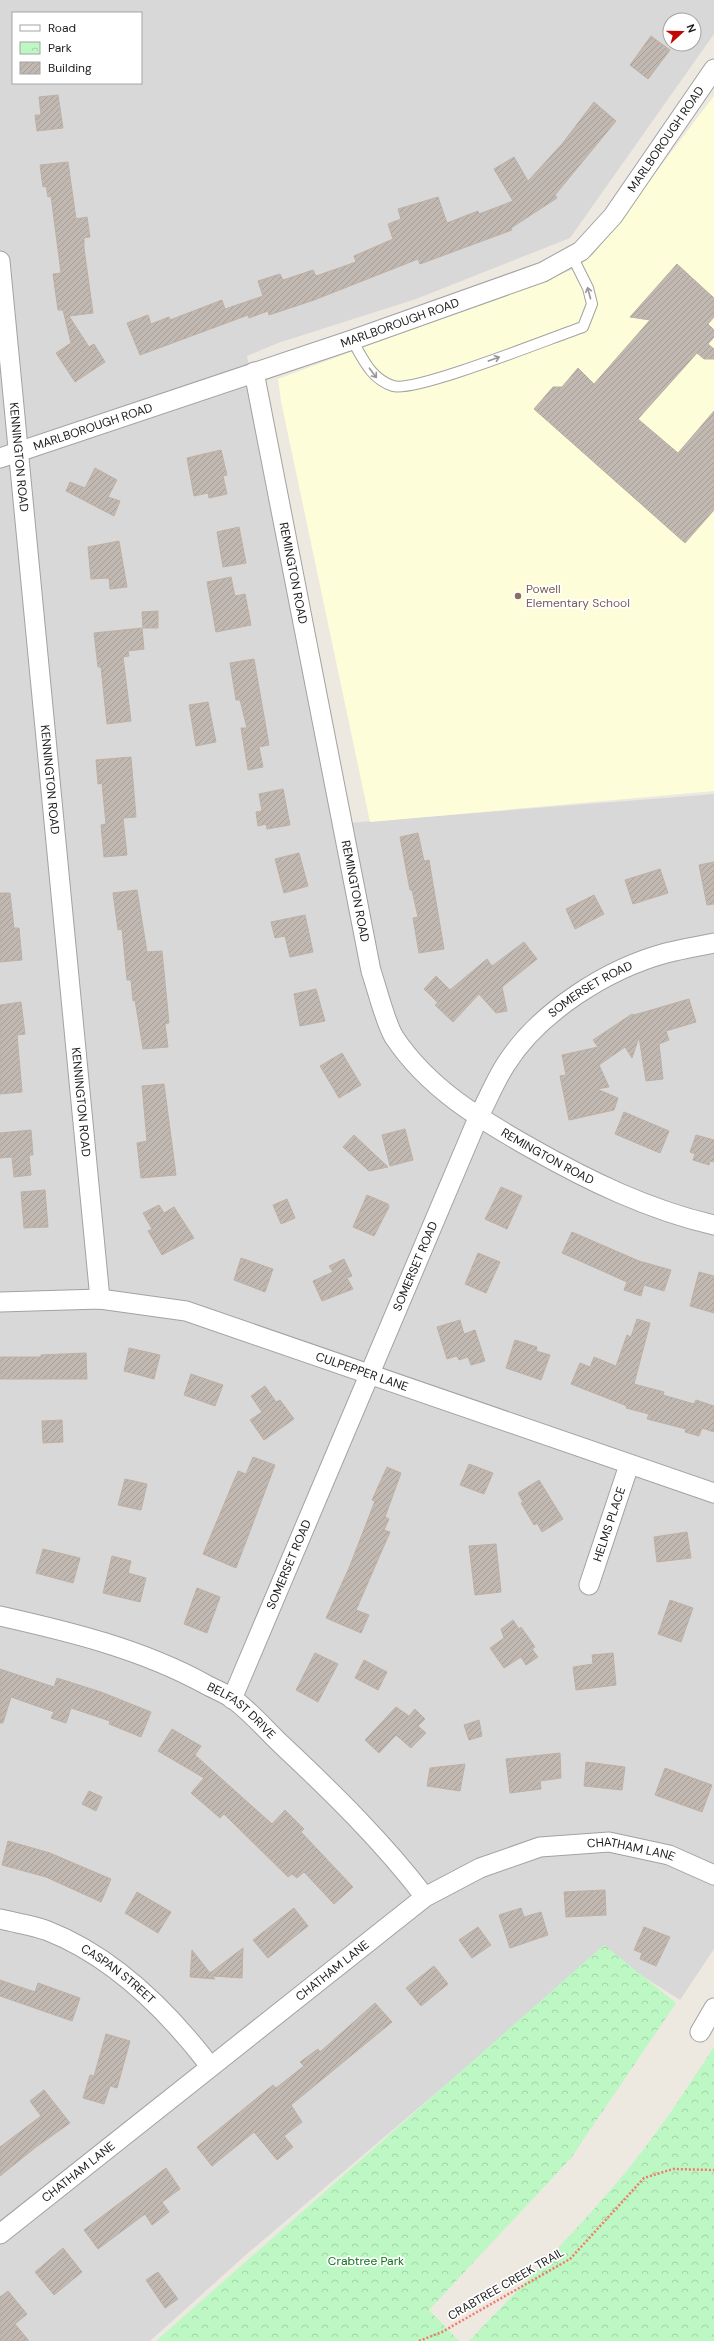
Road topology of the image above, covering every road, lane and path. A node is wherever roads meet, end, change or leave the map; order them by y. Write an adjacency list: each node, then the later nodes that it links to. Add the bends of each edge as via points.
1 (714, 69): 2 (street, MARLBOROUGH ROAD, via 613,216 581,251)
2 (572, 256): 4 (street, MARLBOROUGH ROAD, via 543,272); 4 (lane, one-way to 2, via 376,378 395,387 426,383 583,326 592,304 588,288)
3 (0, 261): 6 (street, KENNINGTON ROAD)
4 (352, 340): 5 (street, MARLBOROUGH ROAD)
5 (254, 372): 6 (street, MARLBOROUGH ROAD); 8 (street, REMINGTON ROAD, via 372,971 393,1035 423,1074)
6 (9, 455): 10 (street, KENNINGTON ROAD)
7 (714, 943): 8 (street, SOMERSET ROAD, via 665,953 619,971 570,999 536,1027 506,1064)
8 (478, 1118): 9 (street, REMINGTON ROAD, via 584,1179 676,1216); 12 (street, SOMERSET ROAD)
9 (714, 1225)
10 (100, 1299): 11 (street, CULPEPPER LANE); 12 (street, CULPEPPER LANE, via 186,1312)
11 (0, 1302)
12 (369, 1374): 13 (street, CULPEPPER LANE); 17 (street, SOMERSET ROAD)
13 (629, 1465): 14 (street, CULPEPPER LANE); 15 (street, HELMS PLACE)
14 (714, 1492)
15 (589, 1584)
16 (0, 1616): 17 (street, BELFAST DRIVE, via 80,1634 124,1648 178,1669)
17 (232, 1699): 19 (street, BELFAST DRIVE, via 306,1767 371,1833)
18 (714, 1875): 19 (street, CHATHAM LANE, via 669,1855 609,1842 540,1847 480,1868)
19 (425, 1897): 23 (street, CHATHAM LANE)
20 (0, 1919): 23 (street, CASPAN STREET, via 47,1930 77,1945 134,1983 189,2039)
21 (714, 2008): 22 (street)
22 (700, 2032)
23 (210, 2066): 25 (street, CHATHAM LANE)
24 (714, 2170): 26 (path, CRABTREE CREEK TRAIL, via 673,2169 644,2178 570,2259 442,2332)
25 (0, 2234)
26 (419, 2341)

